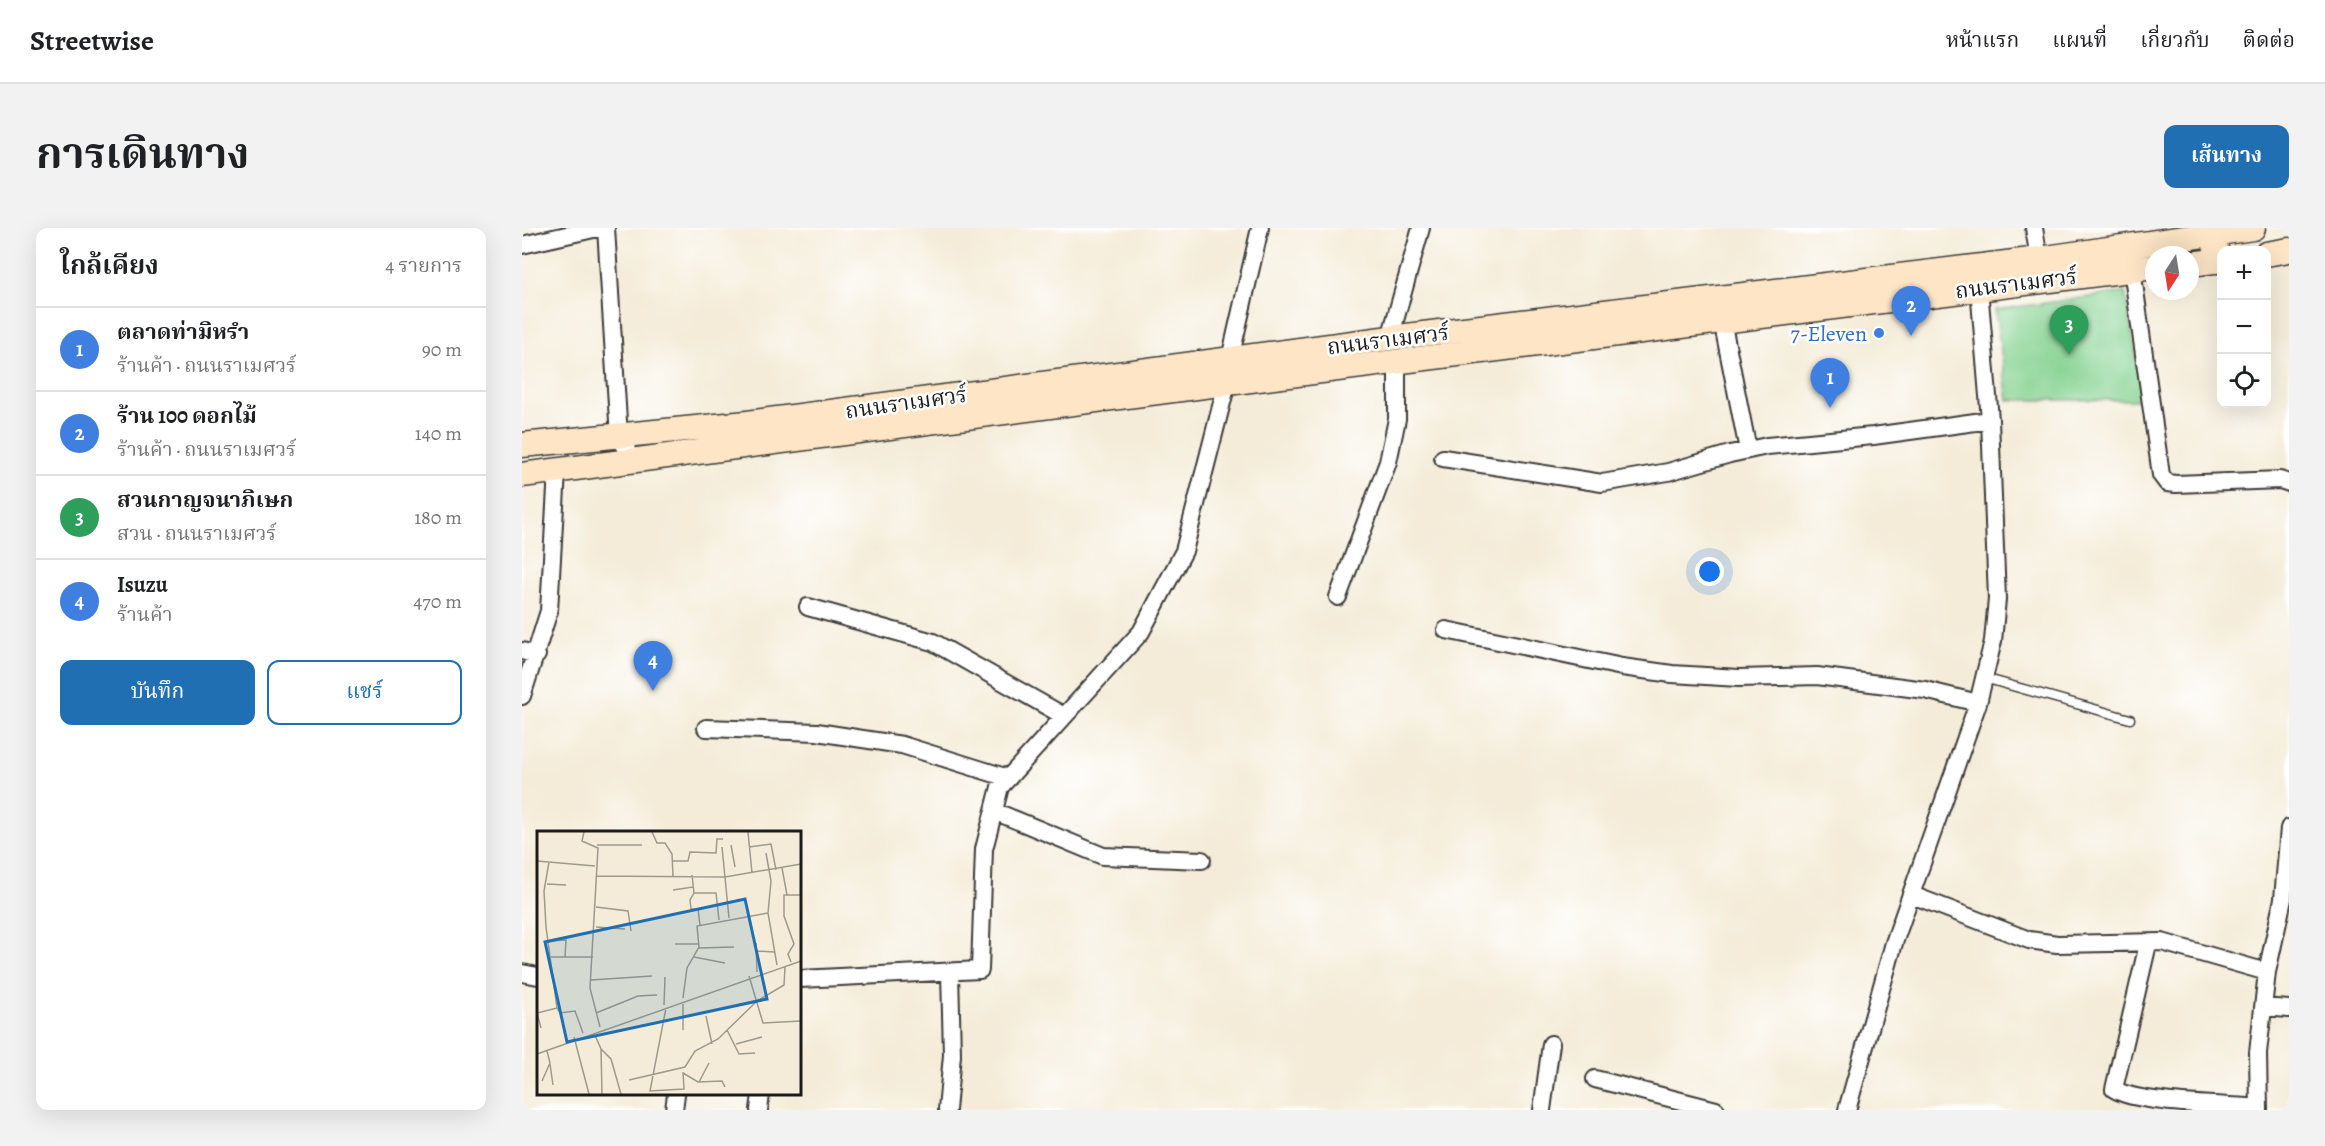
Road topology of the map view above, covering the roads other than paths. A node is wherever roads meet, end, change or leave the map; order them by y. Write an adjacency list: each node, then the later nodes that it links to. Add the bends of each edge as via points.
1 (598, 228): 8 (street)
2 (606, 228): 22 (street)
3 (1260, 228): 20 (street)
4 (1421, 228): 18 (street)
5 (2034, 228): 12 (street)
6 (2200, 232): 7 (main road, ถนนราเมศวร์); 11 (main road); 12 (main road, ถนนราเมศวร์)
7 (2244, 234)
8 (522, 245)
9 (2289, 250): 10 (main road)
10 (2271, 253)
11 (2217, 258)
12 (2038, 259): 18 (main road, ถนนราเมศวร์)
13 (2217, 261): 14 (main road)
14 (2199, 263)
15 (2143, 268): 16 (main road, ถนนราเมศวร์); 29 (street, via 2161,475 2167,483 2176,484 2280,480)
16 (1979, 288): 17 (main road, ถนนราเมศวร์); 21 (street)
17 (1722, 320): 19 (main road, ถนนราเมศวร์); 24 (street)
18 (1390, 338): 20 (main road, ถนนราเมศวร์)
19 (1396, 361): 20 (main road, ถนนราเมศวร์); 30 (street, via 1397,419 1388,462)
20 (1228, 371): 22 (main road, ถนนราเมศวร์); 26 (main road, ถนนราเมศวร์); 37 (street, via 1184,551 1141,632)
21 (1990, 420): 24 (street); 34 (street, via 1997,599 1994,641)
22 (619, 437): 23 (main road, ถนนราเมศวร์); 26 (street)
23 (522, 445)
24 (1748, 450): 25 (street, via 1668,472 1602,483)
25 (1443, 458)
26 (633, 459): 27 (main road, ถนนราเมศวร์)
27 (557, 471): 28 (main road, ถนนราเมศวร์); 33 (street, via 549,611)
28 (522, 475)
29 (2289, 483)
30 (1338, 597)
31 (808, 607): 37 (street, via 933,642)
32 (1446, 630): 36 (street, via 1672,674 1738,678 1817,676 1925,690)
33 (529, 653): 35 (street)
34 (1984, 678): 36 (street); 38 (lane)
35 (522, 696)
36 (1978, 703): 44 (street)
37 (1064, 716): 40 (street)
38 (2130, 719)
39 (706, 728): 40 (street, via 817,732 902,745)
40 (1008, 778): 41 (street, via 1000,787)
41 (994, 811): 43 (street, via 1103,856); 47 (street, via 984,849 980,970)
42 (2289, 828): 48 (street, via 2283,899)
43 (1202, 860)
44 (1912, 895): 45 (street, via 2029,940 2057,944); 63 (street, via 1894,943)
45 (2148, 944): 48 (street, via 2162,942); 57 (street, via 2114,1089 2147,1100)
46 (522, 972): 49 (street)
47 (950, 972): 50 (street); 60 (street, via 952,1055)
48 (2267, 972): 51 (street)
49 (537, 976)
50 (801, 980)
51 (2263, 1007): 52 (street); 57 (street, via 2258,1053)
52 (2289, 1009)
53 (1551, 1044): 61 (street)
54 (1595, 1079): 62 (street)
55 (676, 1095): 58 (street)
56 (761, 1095): 59 (street)
57 (2259, 1109)
58 (674, 1110)
59 (759, 1110)
60 (947, 1110)
61 (1542, 1110)
62 (1716, 1110)
63 (1847, 1110)

